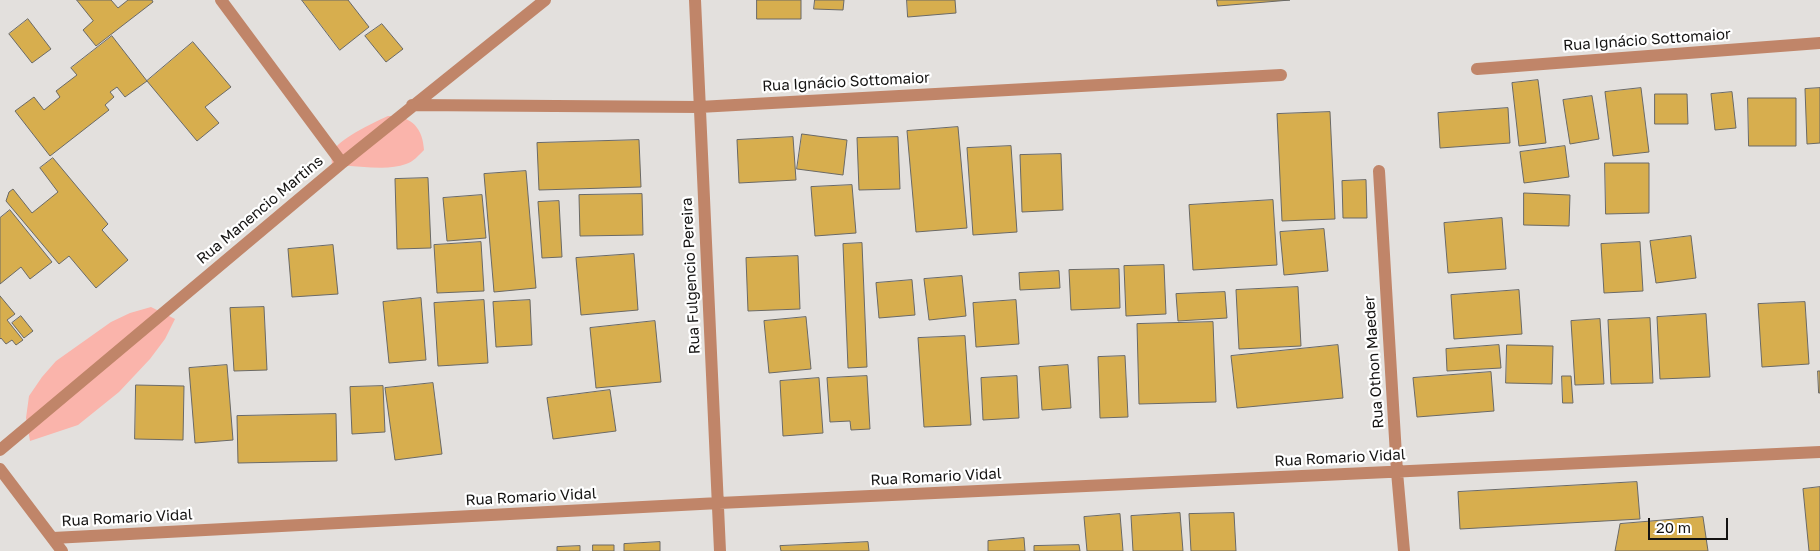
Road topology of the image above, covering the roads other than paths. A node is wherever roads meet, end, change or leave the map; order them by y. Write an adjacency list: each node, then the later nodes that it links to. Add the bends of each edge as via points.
1 (221, 0): 9 (street)
2 (545, 0): 7 (street, Rua Manencio Martins)
3 (695, 0): 8 (street, Rua Fulgencio Pereira)
4 (1820, 43): 5 (street, Rua Ignácio Sottomaior)
5 (1477, 68)
6 (1281, 75): 8 (street, Rua Ignácio Sottomaior)
7 (412, 105): 8 (street, Rua Ignácio Sottomaior); 9 (street, Rua Manencio Martins)
8 (699, 107): 15 (street, Rua Fulgencio Pereira)
9 (342, 163): 11 (street, Rua Manencio Martins)
10 (1379, 171): 14 (street, Rua Othon Maeder)
11 (0, 450)
12 (1820, 452): 14 (street, Rua Romario Vidal)
13 (0, 469): 16 (street)
14 (1397, 472): 15 (street, Rua Romario Vidal); 19 (street, Rua Othon Maeder)
15 (719, 503): 16 (street, Rua Romario Vidal); 18 (street, Rua Fulgencio Pereira)
16 (53, 538): 17 (street)
17 (62, 551)
18 (720, 551)
19 (1404, 551)

